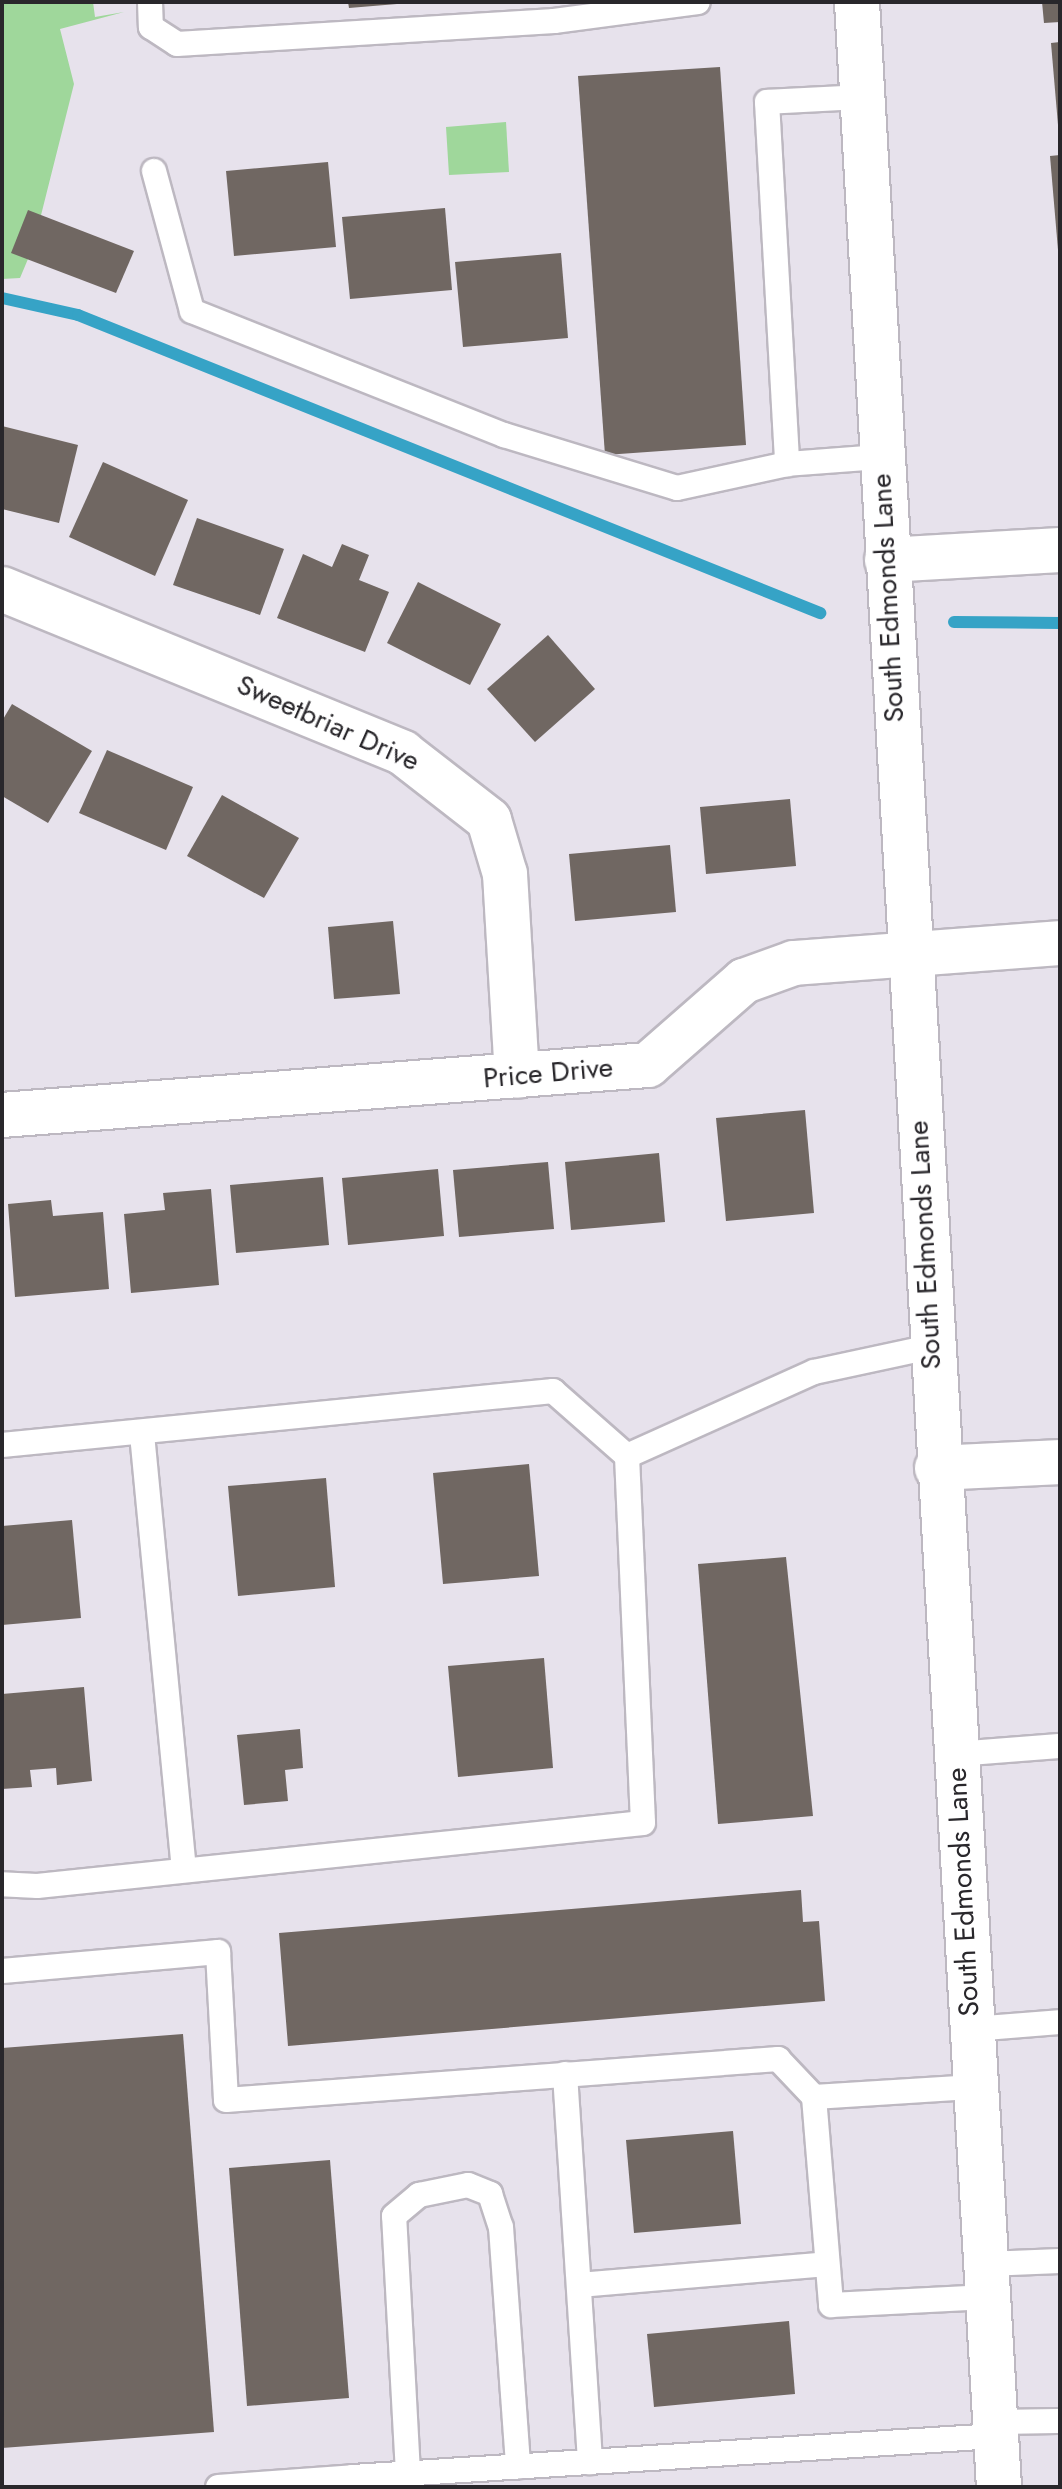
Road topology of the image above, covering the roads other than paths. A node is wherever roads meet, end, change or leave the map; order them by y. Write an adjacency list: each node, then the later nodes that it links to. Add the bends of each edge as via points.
1 (150, 2): 4 (lane, via 151,27 177,44)
2 (698, 2): 4 (lane)
3 (857, 2): 5 (street, South Edmonds Lane)
4 (619, 7)
5 (862, 97): 7 (street, South Edmonds Lane); 8 (lane, via 767,102)
6 (154, 171): 8 (lane, via 192,311 504,435 677,488)
7 (881, 457): 8 (lane); 10 (street, South Edmonds Lane)
8 (787, 464)
9 (1060, 550): 10 (street)
10 (887, 560): 13 (street, South Edmonds Lane)
11 (2, 589): 14 (street, Sweetbriar Drive, via 403,753 489,820 505,874)
12 (1060, 943): 13 (street, Price Drive)
13 (907, 953): 14 (street, Price Drive, via 794,963 744,981 648,1065); 16 (street, South Edmonds Lane)
14 (517, 1076): 15 (street, Price Drive)
15 (2, 1115)
16 (931, 1347): 19 (lane, via 814,1372); 21 (street, South Edmonds Lane)
17 (142, 1434): 18 (lane); 19 (lane, via 553,1391); 24 (lane)
18 (2, 1445)
19 (627, 1456): 24 (lane, via 643,1823)
20 (1060, 1462): 21 (street)
21 (937, 1468): 23 (street, South Edmonds Lane)
22 (1060, 1746): 23 (lane)
23 (955, 1754): 28 (street, South Edmonds Lane)
24 (184, 1869): 25 (lane)
25 (2, 1884)
26 (2, 1971): 29 (lane, via 218,1952 226,2100)
27 (1060, 2022): 28 (lane)
28 (972, 2029): 30 (street, South Edmonds Lane)
29 (565, 2074): 31 (lane, via 778,2059); 35 (lane)
30 (975, 2087): 31 (lane); 34 (street, South Edmonds Lane)
31 (814, 2097): 33 (lane)
32 (1060, 2261): 34 (lane)
33 (827, 2264): 34 (lane, via 831,2305); 35 (lane)
34 (987, 2281): 37 (street, South Edmonds Lane)
35 (579, 2285): 38 (lane)
36 (1060, 2421): 37 (lane)
37 (995, 2429): 38 (lane); 43 (street, South Edmonds Lane)
38 (590, 2462): 39 (lane)
39 (518, 2466): 40 (lane); 40 (lane, via 501,2227 490,2194 468,2185 419,2195 394,2216)
40 (408, 2473): 41 (lane)
41 (354, 2482): 42 (lane)
42 (218, 2487)
43 (999, 2487)

